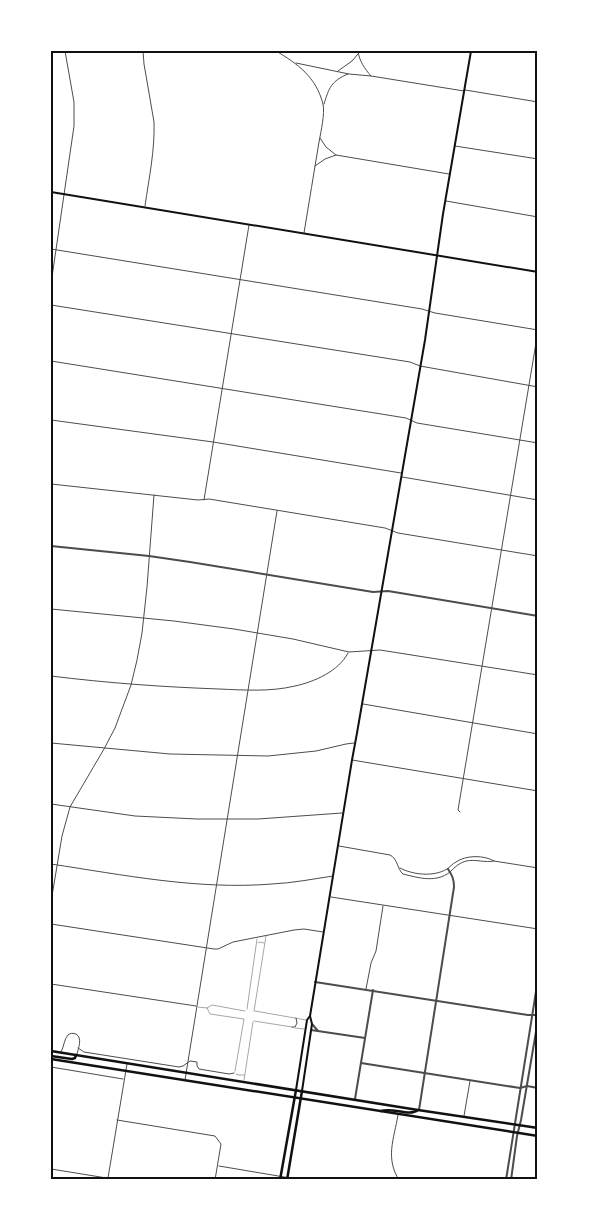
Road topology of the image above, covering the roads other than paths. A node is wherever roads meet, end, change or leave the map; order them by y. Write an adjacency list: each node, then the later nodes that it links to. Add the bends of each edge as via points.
1 (64, 51): 20 (street, via 74,102 73,138)
2 (143, 51): 22 (street, via 154,132)
3 (276, 51): 6 (street)
4 (471, 51): 10 (main road)
5 (358, 52): 7 (street); 9 (street)
6 (295, 62): 7 (street); 12 (street, via 312,79)
7 (337, 71): 8 (street)
8 (349, 74): 9 (street); 12 (street, via 332,84)
9 (371, 76): 10 (street)
10 (464, 91): 11 (street); 14 (main road)
11 (538, 102)
12 (323, 106): 13 (street)
13 (320, 137): 15 (street); 17 (street)
14 (455, 146): 16 (street); 18 (main road)
15 (336, 155): 17 (street); 18 (street)
16 (538, 159)
17 (315, 167): 25 (street)
18 (450, 174): 21 (main road)
19 (51, 192): 20 (main road)
20 (64, 194): 22 (main road); 27 (street)
21 (445, 201): 23 (street); 28 (main road)
22 (145, 207): 24 (main road)
23 (538, 217)
24 (249, 224): 25 (main road); 30 (street)
25 (304, 233): 28 (main road)
26 (51, 250): 27 (street)
27 (56, 250): 30 (street); 31 (street)
28 (438, 255): 29 (main road); 33 (main road)
29 (538, 272)
30 (240, 279): 33 (street); 35 (street)
31 (51, 284)
32 (51, 305): 35 (street)
33 (429, 311): 34 (street); 37 (main road)
34 (538, 331): 38 (street)
35 (231, 334): 37 (street); 40 (street)
36 (51, 360): 40 (street)
37 (420, 366): 38 (street); 42 (main road)
38 (529, 385): 39 (street); 43 (street)
39 (538, 387)
40 (222, 388): 42 (street); 44 (street)
41 (51, 420): 44 (street)
42 (411, 420): 43 (street); 46 (main road)
43 (520, 440): 45 (street); 50 (street)
44 (213, 442): 46 (street); 51 (street)
45 (538, 443)
46 (402, 473): 47 (main road)
47 (401, 477): 50 (street); 54 (main road)
48 (51, 484): 49 (street)
49 (154, 494): 51 (street); 57 (street)
50 (510, 496): 52 (street); 56 (street)
51 (204, 500): 53 (street)
52 (538, 500)
53 (277, 511): 54 (street); 59 (street)
54 (392, 531): 56 (street); 60 (main road)
55 (51, 546): 57 (street)
56 (501, 550): 58 (street); 61 (street)
57 (149, 556): 59 (street); 64 (street)
58 (538, 556)
59 (267, 575): 60 (street); 65 (street)
60 (381, 592): 61 (street); 66 (main road)
61 (492, 608): 63 (street); 68 (street)
62 (51, 609): 64 (street)
63 (538, 616)
64 (143, 618): 65 (street); 71 (street, via 140,649)
65 (258, 633): 67 (street); 72 (street)
66 (371, 650): 67 (street); 68 (street); 73 (main road)
67 (348, 652): 72 (street, via 336,667 306,683 279,689)
68 (482, 666): 69 (street); 74 (street)
69 (538, 675)
70 (51, 676): 71 (street)
71 (131, 684): 72 (street); 78 (street)
72 (248, 690): 79 (street)
73 (362, 704): 74 (street); 77 (main road)
74 (473, 723): 75 (street); 81 (street)
75 (538, 734)
76 (51, 743): 78 (street)
77 (355, 743): 79 (street, via 294,754); 80 (main road)
78 (104, 749): 79 (street); 84 (street)
79 (237, 756): 87 (street)
80 (352, 760): 81 (street); 86 (main road)
81 (463, 779): 82 (street); 85 (street)
82 (538, 791)
83 (51, 804): 84 (street)
84 (70, 807): 87 (street, via 135,816); 91 (street)
85 (460, 812)
86 (343, 813): 87 (street); 88 (main road)
87 (227, 820): 99 (street)
88 (338, 846): 92 (street, via 385,854 393,857); 97 (main road)
89 (494, 861): 93 (street); 94 (street, via 474,856 455,862); 95 (street, via 466,861)
90 (51, 864): 91 (street)
91 (57, 865): 99 (street, via 150,879); 101 (street)
92 (400, 868): 96 (street); 98 (street, via 403,874)
93 (538, 868)
94 (448, 869): 95 (street); 96 (street)
95 (450, 872): 98 (street); 103 (street, via 454,881)
96 (435, 874): 98 (street)
97 (333, 876): 99 (street, via 272,884); 100 (main road)
98 (436, 878)
99 (216, 884): 111 (street)
100 (330, 896): 102 (street); 106 (main road)
101 (51, 902)
102 (383, 905): 103 (street); 115 (street)
103 (449, 916): 105 (street); 117 (street)
104 (51, 924): 111 (street)
105 (538, 930)
106 (324, 932): 107 (street, via 304,929); 113 (main road)
107 (266, 936): 108 (street); 110 (lane)
108 (257, 938): 109 (lane); 111 (street, via 233,942 218,949)
109 (256, 944): 110 (lane); 119 (lane, via 246,1010 212,1005)
110 (265, 944): 123 (lane, via 255,1011)
111 (206, 948): 118 (street)
112 (538, 979): 120 (street)
113 (315, 982): 115 (street); 122 (main road)
114 (51, 984): 118 (street)
115 (366, 989): 116 (street)
116 (373, 990): 117 (street); 131 (street)
117 (436, 1000): 120 (street); 148 (street)
118 (197, 1006): 119 (lane); 140 (street)
119 (207, 1008): 147 (lane, via 210,1014 244,1019)
120 (532, 1015): 121 (street); 134 (street)
121 (538, 1015)
122 (310, 1016): 124 (main road); 126 (main road)
123 (296, 1018): 124 (lane); 127 (street, via 297,1023)
124 (307, 1020): 126 (main road); 128 (main road)
125 (538, 1020): 136 (street)
126 (312, 1024): 129 (main road); 130 (street)
127 (292, 1027): 128 (lane); 149 (lane, via 253,1021)
128 (306, 1029): 129 (main road); 157 (main road)
129 (311, 1030): 130 (street); 158 (main road)
130 (318, 1031): 131 (street)
131 (365, 1038): 143 (street)
132 (78, 1048): 135 (street, via 78,1036 70,1034); 137 (street); 140 (street, via 84,1052 179,1067)
133 (51, 1051): 135 (main road)
134 (526, 1052): 136 (street); 139 (street)
135 (61, 1053): 137 (main road)
136 (532, 1054): 141 (street)
137 (76, 1055): 138 (main road, via 72,1059); 142 (main road)
138 (51, 1057): 145 (main road)
139 (524, 1061): 141 (street); 155 (street)
140 (188, 1062): 146 (street); 147 (street, via 197,1062 201,1070)
141 (531, 1062): 154 (street)
142 (127, 1063): 145 (street); 146 (main road)
143 (361, 1063): 148 (street); 161 (street)
144 (51, 1067): 150 (street)
145 (126, 1071): 150 (street); 151 (main road)
146 (186, 1073): 151 (street); 153 (main road)
147 (234, 1073): 149 (lane)
148 (425, 1074): 152 (street); 162 (street)
149 (244, 1075): 153 (lane)
150 (124, 1079): 166 (street)
151 (185, 1080): 159 (main road)
152 (470, 1080): 155 (street); 165 (street)
153 (244, 1081): 157 (main road)
154 (527, 1086): 155 (street); 156 (street); 168 (street)
155 (520, 1088): 167 (street)
156 (538, 1088)
157 (296, 1090): 158 (main road); 159 (main road)
158 (302, 1091): 160 (main road); 161 (main road)
159 (294, 1098): 160 (main road); 177 (main road)
160 (301, 1099): 163 (main road); 178 (main road)
161 (355, 1100): 162 (main road)
162 (418, 1110): 163 (main road, via 413,1113); 165 (main road)
163 (379, 1111): 164 (main road)
164 (398, 1114): 170 (main road); 182 (street, via 391,1158)
165 (464, 1117): 167 (main road)
166 (118, 1120): 174 (street, via 215,1136 221,1144); 176 (street)
167 (514, 1125): 168 (main road); 170 (street)
168 (520, 1126): 169 (main road); 171 (street)
169 (536, 1128): 172 (main road)
170 (513, 1132): 171 (main road); 183 (street)
171 (518, 1133): 172 (main road); 184 (street)
172 (533, 1135): 173 (main road)
173 (538, 1136)
174 (218, 1166): 177 (street); 180 (street)
175 (51, 1169): 176 (street)
176 (108, 1178): 179 (street)
177 (281, 1178): 178 (street)
178 (288, 1178): 181 (street)
179 (119, 1180)
180 (215, 1180)
181 (302, 1180)
182 (399, 1180)
183 (506, 1180)
184 (511, 1180)

